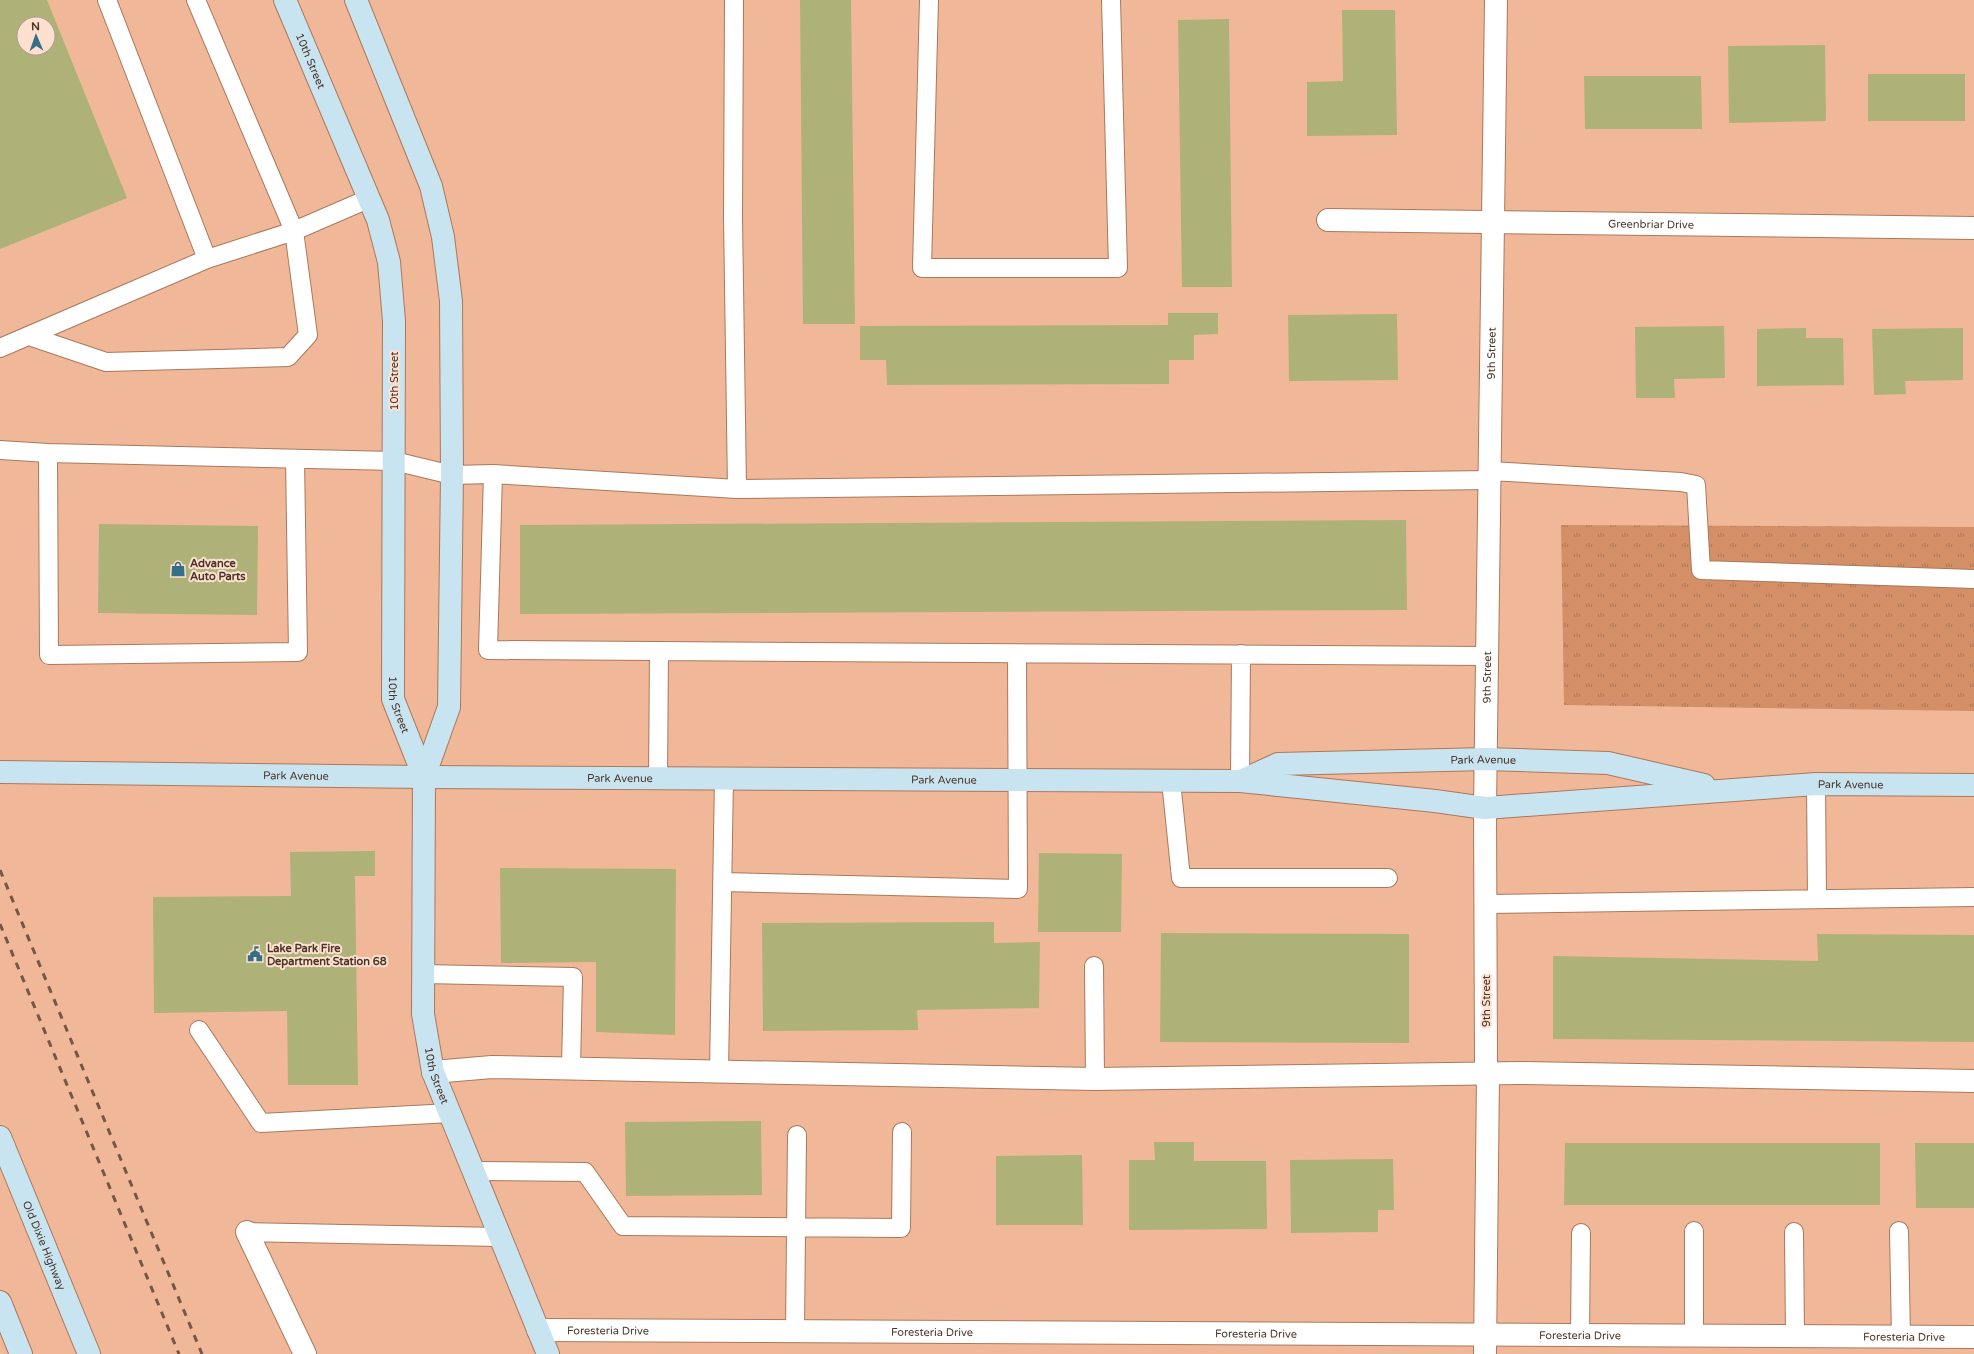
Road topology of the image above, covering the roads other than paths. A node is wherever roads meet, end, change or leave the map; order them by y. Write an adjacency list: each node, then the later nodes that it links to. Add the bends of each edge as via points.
1 (107, 0): 14 (lane)
2 (196, 0): 13 (lane)
3 (286, 0): 9 (street, 10th Street)
4 (356, 0): 22 (street, 10th Street, via 431,186 443,237 451,301)
5 (734, 0): 24 (lane)
6 (929, 0): 7 (lane, via 922,268 1118,268)
7 (1111, 0)
8 (1496, 0): 11 (street, 9th Street)
9 (368, 199): 13 (lane); 20 (street, 10th Street, via 378,220 389,262 394,320)
10 (1328, 220): 11 (street, Greenbriar Drive)
11 (1493, 222): 12 (street, Greenbriar Drive); 23 (street, 9th Street)
12 (1974, 228)
13 (294, 231): 14 (lane); 15 (lane, via 308,335 288,357 106,362)
14 (208, 259): 15 (lane)
15 (29, 336): 16 (lane)
16 (0, 348)
17 (0, 450): 18 (lane)
18 (48, 453): 19 (lane); 19 (lane, via 49,655 298,652)
19 (295, 458): 20 (lane)
20 (394, 462): 22 (lane); 32 (street, 10th Street, via 393,699)
21 (493, 474): 22 (lane); 24 (lane); 26 (lane, via 488,650)
22 (452, 475): 32 (street, 10th Street, via 449,707)
23 (1490, 475): 24 (lane); 25 (lane, via 1681,482 1696,485 1701,570); 29 (street, 9th Street)
24 (736, 489)
25 (1974, 579)
26 (659, 653): 27 (lane); 33 (lane)
27 (1017, 654): 28 (lane); 35 (lane)
28 (1241, 654): 29 (lane); 37 (lane)
29 (1488, 656): 30 (street, 9th Street)
30 (1486, 759): 37 (street, Park Avenue, via 1278,764); 40 (street, Park Avenue, via 1608,763); 41 (street, 9th Street)
31 (0, 772): 32 (street, Park Avenue)
32 (424, 777): 33 (street, Park Avenue); 48 (street, 10th Street)
33 (658, 778): 34 (street, Park Avenue)
34 (724, 778): 35 (street, Park Avenue); 43 (lane)
35 (1017, 780): 36 (street, Park Avenue); 43 (lane, via 1018,889)
36 (1171, 781): 37 (street, Park Avenue); 42 (lane, via 1181,878)
37 (1240, 781): 41 (street, Park Avenue)
38 (1816, 784): 39 (street, Park Avenue); 40 (street, Park Avenue); 45 (lane)
39 (1974, 785)
40 (1728, 790): 41 (street, Park Avenue)
41 (1485, 808): 46 (street, 9th Street)
42 (1388, 878)
43 (723, 882): 51 (lane)
44 (1974, 897): 45 (lane)
45 (1817, 899): 46 (lane)
46 (1486, 904): 53 (street, 9th Street)
47 (1094, 966): 54 (lane)
48 (423, 974): 50 (lane, via 573,977); 52 (street, 10th Street, via 422,1014)
49 (199, 1030): 56 (lane, via 261,1123)
50 (571, 1068): 51 (street); 52 (street, via 492,1067)
51 (719, 1071): 54 (street)
52 (433, 1072): 56 (street, 10th Street)
53 (1488, 1073): 54 (street); 55 (street); 76 (street, 9th Street)
54 (1095, 1079)
55 (1974, 1081)
56 (450, 1114): 60 (street, 10th Street)
57 (902, 1132): 61 (lane, via 901,1228)
58 (797, 1135): 61 (lane)
59 (0, 1137): 78 (street, Old Dixie Highway)
60 (474, 1172): 61 (lane, via 585,1172 623,1226); 67 (street, 10th Street)
61 (796, 1227): 70 (lane)
62 (1694, 1231): 72 (lane)
63 (1899, 1231): 74 (lane)
64 (247, 1232): 67 (lane); 79 (street)
65 (1794, 1232): 73 (lane)
66 (1581, 1233): 71 (lane)
67 (500, 1237): 69 (street, 10th Street)
68 (0, 1302): 77 (street)
69 (538, 1330): 70 (street, Foresteria Drive); 80 (street, 10th Street)
70 (795, 1332): 76 (street, Foresteria Drive)
71 (1580, 1335): 72 (street, Foresteria Drive); 76 (street, Foresteria Drive)
72 (1694, 1336): 73 (street, Foresteria Drive)
73 (1795, 1336): 74 (street, Foresteria Drive)
74 (1901, 1336): 75 (street, Foresteria Drive)
75 (1974, 1337)
76 (1485, 1344)
77 (21, 1354)
78 (89, 1354)
79 (305, 1354)
80 (548, 1354)

